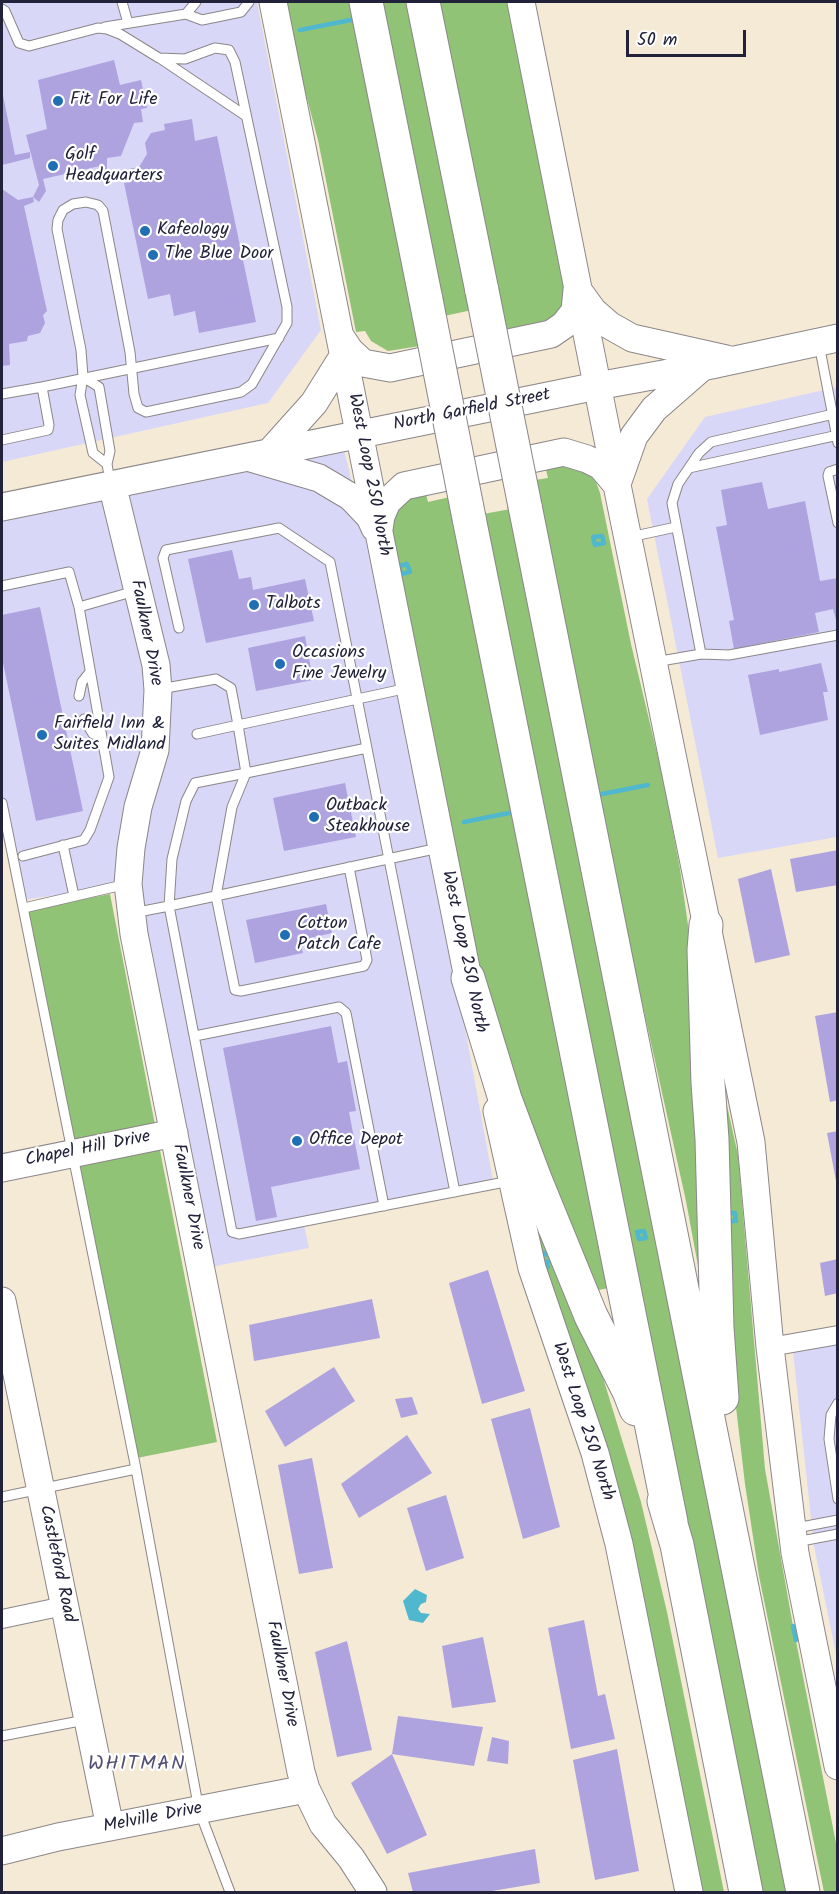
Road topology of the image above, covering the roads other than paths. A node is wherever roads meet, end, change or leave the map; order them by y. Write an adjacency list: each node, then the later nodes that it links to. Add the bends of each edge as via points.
1 (122, 2): 10 (lane)
2 (196, 2): 9 (lane)
3 (249, 2): 9 (lane, via 241,12 202,20)
4 (273, 2): 17 (main road, West Loop 250 North)
5 (366, 2): 87 (highway, bridge)
6 (423, 2): 92 (highway, bridge)
7 (521, 2): 14 (main road)
8 (3, 7): 11 (lane, via 19,43 29,46)
9 (186, 14): 10 (lane)
10 (128, 23): 11 (lane)
11 (98, 28): 12 (lane, via 120,34)
12 (159, 58): 13 (lane); 13 (lane, via 174,60 215,48 228,50 235,62)
13 (246, 116): 15 (lane, via 287,307 287,323)
14 (578, 290): 17 (main road, via 575,312 551,334 390,368 363,363); 18 (main road, via 593,311 632,338); 22 (main road)
15 (279, 338): 20 (lane); 20 (lane, via 252,384 241,392 146,412 138,408)
16 (828, 340): 18 (main road, North Garfield Street); 25 (lane)
17 (342, 345): 26 (main road, West Loop 250 North); 29 (main road, via 314,403)
18 (733, 361): 19 (main road, North Garfield Street)
19 (702, 367): 22 (main road, North Garfield Street); 33 (main road, via 654,409 638,430)
20 (131, 368): 21 (lane); 21 (lane, via 103,211 92,203 73,204 63,210 57,228)
21 (83, 377): 23 (lane); 32 (lane, via 80,395 93,453); 32 (lane, via 99,387)
22 (597, 386): 26 (main road, North Garfield Street); 33 (main road)
23 (42, 387): 24 (lane); 28 (lane, via 48,430)
24 (2, 394)
25 (834, 414): 27 (lane); 30 (lane, via 711,442)
26 (360, 434): 29 (main road, North Garfield Street); 37 (main road, West Loop 250 North)
27 (837, 438): 30 (lane)
28 (2, 440)
29 (259, 454): 32 (main road, North Garfield Street); 37 (main road, via 319,478 351,497)
30 (689, 468): 36 (lane, via 672,503)
31 (837, 469): 35 (lane, via 828,476)
32 (110, 474): 34 (main road, North Garfield Street); 40 (main road, Faulkner Drive)
33 (617, 485): 37 (main road, via 601,466 564,452 404,486 387,502); 38 (main road)
34 (2, 507)
35 (837, 523)
36 (676, 527): 38 (lane); 44 (lane)
37 (380, 534): 47 (main road, West Loop 250 North)
38 (627, 538): 45 (main road)
39 (2, 586): 41 (lane, via 69,572)
40 (138, 590): 41 (lane); 48 (main road, Faulkner Drive)
41 (79, 607): 46 (lane)
42 (179, 628): 50 (lane, via 163,558 166,550 279,528 330,562)
43 (837, 634): 44 (lane, via 729,656)
44 (701, 654): 45 (lane)
45 (653, 662): 69 (main road)
46 (90, 672): 49 (lane, via 82,682); 54 (lane)
47 (410, 687): 50 (lane); 59 (main road, West Loop 250 North)
48 (158, 690): 52 (lane, via 216,680 231,688); 63 (main road, Faulkner Drive, via 155,750 135,820)
49 (79, 696)
50 (357, 699): 52 (lane); 55 (lane)
51 (84, 719): 54 (lane, via 93,734)
52 (238, 725): 53 (lane); 56 (lane)
53 (197, 734)
54 (102, 738): 58 (lane, via 109,777 96,815 84,840)
55 (367, 748): 56 (lane); 61 (lane)
56 (246, 774): 65 (lane, via 232,807); 66 (lane, via 195,783 191,788 172,859)
57 (2, 803): 67 (lane)
58 (63, 845): 60 (lane); 64 (lane)
59 (441, 848): 61 (lane); 70 (main road, West Loop 250 North)
60 (23, 856)
61 (390, 859): 62 (lane); 76 (lane)
62 (349, 867): 65 (lane); 65 (lane, via 368,960 364,966 235,990)
63 (128, 884): 64 (lane); 68 (main road, Faulkner Drive)
64 (75, 896): 67 (lane)
65 (216, 896): 66 (lane)
66 (169, 906): 68 (lane); 71 (lane)
67 (24, 908): 73 (lane)
68 (131, 914): 72 (main road, Faulkner Drive)
69 (706, 925): 80 (main road, via 751,1142); 92 (highway, via 717,1328 727,1454)
70 (468, 978): 75 (main road, West Loop 250 North); 87 (highway, via 514,1126 587,1306 629,1391)
71 (195, 1036): 77 (lane, via 339,1007 346,1013); 77 (lane, via 232,1232 239,1234)
72 (174, 1133): 73 (main road, Chapel Hill Drive); 96 (main road, Faulkner Drive)
73 (72, 1153): 74 (main road, Chapel Hill Drive); 82 (lane)
74 (2, 1168)
75 (513, 1181): 76 (lane); 102 (main road, West Loop 250 North, via 532,1268 595,1453 619,1544)
76 (455, 1192): 77 (lane)
77 (384, 1206)
78 (2, 1301): 83 (main road, Castleford Road)
79 (837, 1335): 80 (street)
80 (770, 1347): 89 (main road)
81 (837, 1403): 84 (lane, via 831,1415 829,1439)
82 (136, 1469): 83 (lane); 97 (lane)
83 (40, 1489): 85 (lane); 90 (main road, Castleford Road)
84 (837, 1492)
85 (2, 1497)
86 (837, 1520): 89 (lane)
87 (671, 1521): 103 (highway)
88 (837, 1534): 89 (lane)
89 (793, 1536): 95 (main road)
90 (64, 1606): 91 (street); 93 (main road, Castleford Road)
91 (2, 1619)
92 (750, 1623): 104 (highway)
93 (87, 1719): 94 (lane); 98 (main road, Castleford Road)
94 (2, 1736)
95 (837, 1766)
96 (306, 1789): 97 (main road, Melville Drive); 101 (main road, Faulkner Drive, via 323,1824)
97 (199, 1810): 98 (main road, Melville Drive); 100 (lane)
98 (110, 1827): 99 (main road, Melville Drive)
99 (2, 1851)
100 (230, 1893)
101 (373, 1893)
102 (688, 1893)
103 (746, 1893)
104 (803, 1893)

